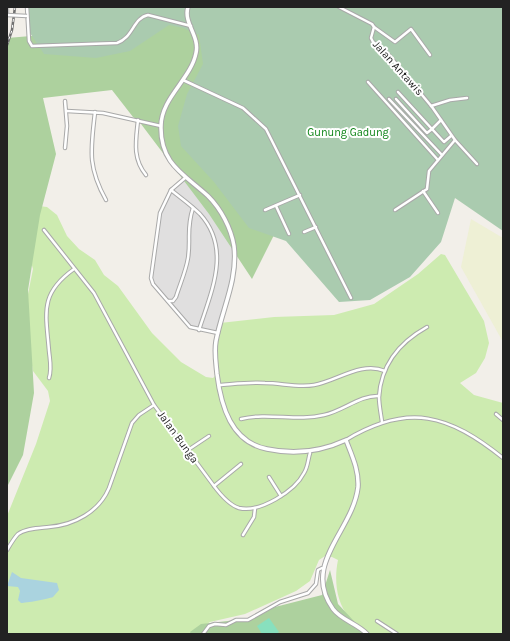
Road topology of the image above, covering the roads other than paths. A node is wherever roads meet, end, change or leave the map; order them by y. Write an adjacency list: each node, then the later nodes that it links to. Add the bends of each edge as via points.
1 (7, 7): 5 (street)
2 (27, 7): 6 (street)
3 (188, 7): 7 (street, via 187,16)
4 (339, 7): 8 (street, Jalan Antawis)
5 (7, 14): 6 (street, bridge)
6 (28, 16): 7 (street, via 29,42 32,46 117,43 127,38 139,19 148,15)
7 (191, 26): 10 (street, via 198,46 196,55)
8 (374, 27): 9 (street, via 395,42 411,29); 17 (street, Jalan Antawis, via 373,42 385,51)
9 (430, 55)
10 (182, 80): 22 (street, via 171,98); 34 (street, via 243,108 261,122 271,136)
11 (368, 82): 28 (street)
12 (398, 92): 23 (street)
13 (467, 98): 17 (street)
14 (389, 99): 27 (street)
15 (396, 99): 23 (street, via 427,133)
16 (65, 101): 18 (street)
17 (431, 106): 21 (street, Jalan Antawis)
18 (67, 111): 19 (street); 26 (street)
19 (95, 112): 20 (street); 35 (street, via 91,158 97,182)
20 (138, 120): 22 (street); 30 (street, via 136,154)
21 (441, 120): 23 (street); 24 (street, Jalan Antawis)
22 (161, 126): 31 (street, via 168,157)
23 (432, 129): 24 (street, via 443,141)
24 (452, 136): 25 (street, Jalan Antawis)
25 (455, 140): 27 (street); 29 (street, Jalan Antawis)
26 (65, 148)
27 (442, 156): 28 (street)
28 (438, 160): 33 (street, via 429,171 428,187)
29 (477, 164)
30 (146, 175)
31 (184, 178): 32 (street); 50 (street, via 215,204 231,233 235,260)
32 (171, 190): 37 (street); 47 (street, via 160,213 151,276 152,282)
33 (423, 191): 39 (street); 40 (street)
34 (300, 195): 36 (street); 41 (street)
35 (106, 200)
36 (276, 206): 38 (street); 44 (street)
37 (193, 208): 47 (street, via 188,226 187,264 176,297 173,301); 49 (street, via 209,227 218,252 213,287)
38 (265, 210)
39 (395, 210)
40 (438, 213)
41 (316, 227): 43 (street); 46 (street)
42 (44, 230): 45 (street)
43 (304, 232)
44 (289, 234)
45 (74, 269): 52 (street, via 55,284 48,300 46,318 51,368); 55 (street, via 94,293)
46 (351, 298)
47 (167, 301): 49 (street, via 187,325)
48 (426, 327): 51 (street, via 401,345)
49 (199, 330): 50 (street)
50 (218, 333): 53 (street, via 215,355)
51 (385, 371): 53 (street, via 374,368 362,369 308,386 262,382); 54 (street)
52 (49, 378)
53 (219, 385): 63 (street, via 230,423 244,438 262,448 275,451)
54 (379, 396): 57 (street, via 368,397 336,412 316,417 258,416); 59 (street)
55 (154, 405): 62 (street, Jalan Bunga); 71 (street, Jalan Bunga, via 132,423 107,495 95,508 72,522 19,534)
56 (496, 414): 58 (street)
57 (241, 419)
58 (503, 420)
59 (382, 422): 61 (street); 64 (street, via 410,417 440,421 472,435)
60 (209, 436): 62 (street)
61 (346, 440): 63 (street, via 332,447); 72 (street, via 358,475 356,497 351,513)
62 (188, 450): 67 (street, Jalan Bunga)
63 (310, 452): 68 (street, Jalan Bunga, via 303,476)
64 (503, 458)
65 (240, 464): 67 (street)
66 (269, 477): 68 (street)
67 (214, 486): 69 (street, Jalan Bunga, via 223,497 238,508)
68 (281, 496): 69 (street, Jalan Bunga)
69 (255, 508): 70 (street, via 254,517)
70 (243, 535)
71 (7, 550)
72 (322, 568): 74 (street, via 318,570 316,584 308,593 280,602 248,620 209,626); 75 (street, via 324,590 332,608)
73 (377, 621): 76 (street)
74 (203, 634)
75 (367, 634)
76 (398, 634)

